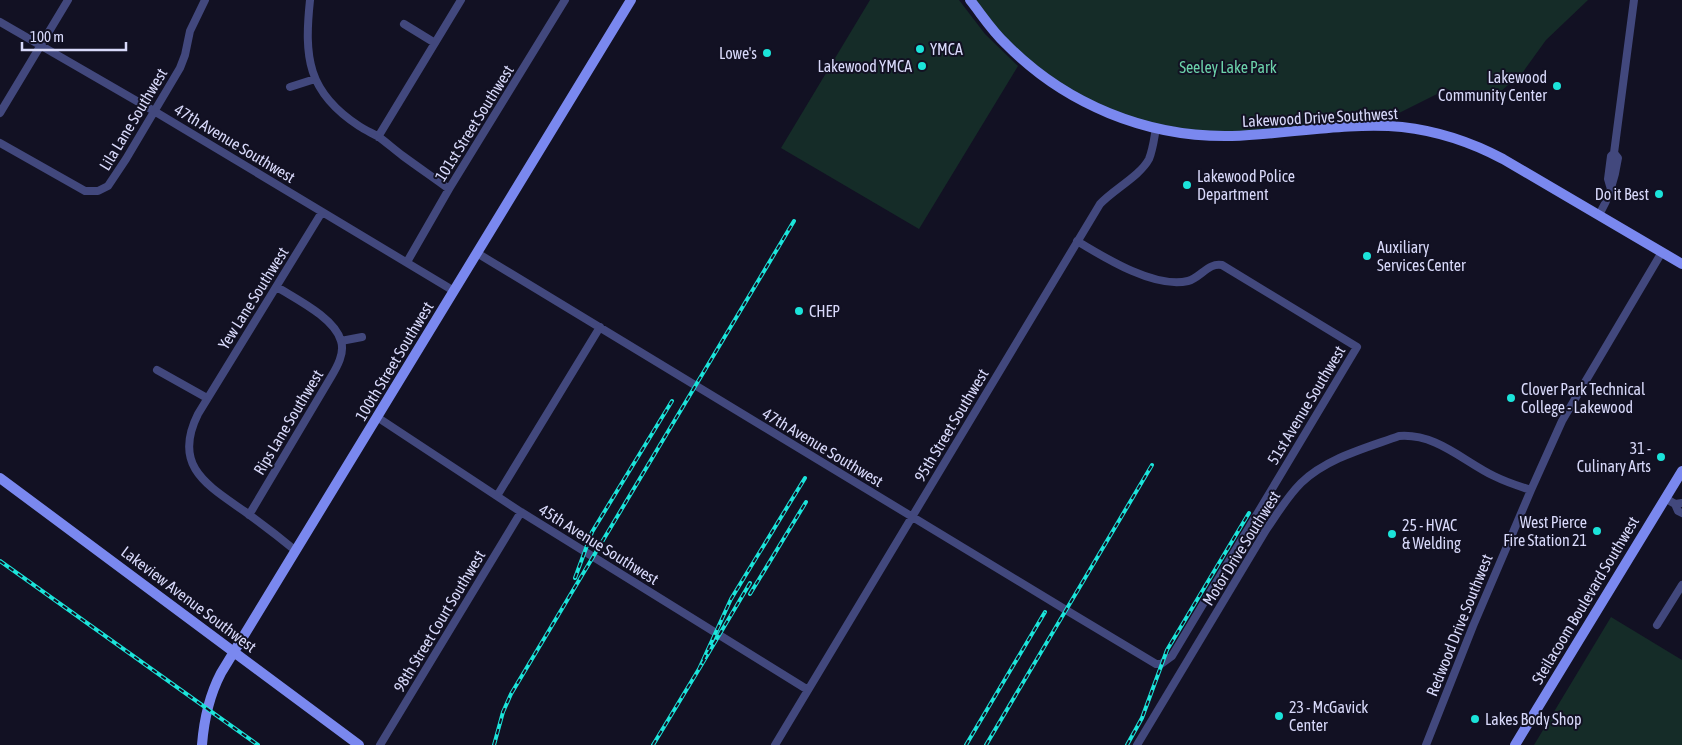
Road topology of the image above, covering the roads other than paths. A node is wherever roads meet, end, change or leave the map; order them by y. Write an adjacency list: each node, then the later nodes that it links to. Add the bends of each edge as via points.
1 (68, 0): 12 (street)
2 (205, 0): 15 (street, Lila Lane Southwest, via 190,31 180,68)
3 (310, 0): 13 (street, via 306,44)
4 (461, 0): 11 (street)
5 (565, 0): 20 (street, 101st Street Southwest)
6 (630, 0): 25 (main road, 100th Street Southwest)
7 (970, 0): 17 (main road, Lakewood Drive Southwest, via 1006,45 1058,88 1110,114)
8 (1634, 0): 22 (street, via 1614,153 1618,158 1614,180)
9 (0, 22): 12 (street, 47th Avenue Southwest)
10 (404, 24): 11 (street)
11 (435, 43): 18 (street)
12 (41, 47): 15 (street, 47th Avenue Southwest); 16 (street)
13 (316, 79): 14 (street); 18 (street, via 334,106)
14 (290, 87)
15 (154, 110): 19 (street, Lila Lane Southwest, via 117,173 108,186 98,191 85,191); 21 (street, 47th Avenue Southwest)
16 (0, 113)
17 (1156, 128): 22 (main road, Lakewood Drive Southwest, via 1214,136 1371,126 1431,132 1489,152); 23 (street, 95th Street Southwest, via 1145,166 1100,204)
18 (378, 137): 20 (street)
19 (0, 143)
20 (449, 189): 26 (street, 101st Street Southwest)
21 (322, 212): 26 (street, 47th Avenue Southwest); 28 (street, Yew Lane Southwest)
22 (1599, 215): 24 (main road, Lakewood Drive Southwest)
23 (1077, 242): 45 (street, 95th Street Southwest); 50 (street, 51st Avenue Southwest, via 1134,272 1169,281 1194,279 1214,265 1222,265 1357,347 1172,656)
24 (1662, 252): 27 (main road, Lakewood Drive Southwest); 38 (street, Redwood Drive Southwest, via 1562,421)
25 (477, 253): 29 (main road, 100th Street Southwest); 30 (street, 47th Avenue Southwest)
26 (407, 262): 29 (street, 47th Avenue Southwest)
27 (1682, 264)
28 (277, 287): 32 (street, via 320,314); 34 (street, Yew Lane Southwest)
29 (454, 291): 35 (main road, 100th Street Southwest)
30 (600, 327): 39 (street); 45 (street, 47th Avenue Southwest)
31 (362, 337): 32 (street)
32 (341, 340): 44 (street, Rips Lane Southwest, via 339,361 331,377)
33 (157, 370): 34 (street)
34 (207, 398): 44 (street, Yew Lane Southwest, via 190,433 193,464 203,481)
35 (377, 417): 39 (street, 45th Avenue Southwest); 46 (main road, 100th Street Southwest)
36 (1682, 471): 40 (main road, Steilacoom Boulevard Southwest)
37 (0, 478): 49 (main road, Lakeview Avenue Southwest)
38 (1530, 490): 56 (street, Motor Drive Southwest, via 1494,476 1426,438 1411,435 1399,436 1326,464 1302,482 1266,530); 57 (street, Redwood Drive Southwest)
39 (497, 496): 42 (street, 45th Avenue Southwest)
40 (1665, 498): 41 (street); 58 (main road, Steilacoom Boulevard Southwest)
41 (1679, 503): 43 (street, via 1678,511)
42 (521, 512): 51 (street, 45th Avenue Southwest); 54 (street, 98th Street Court Southwest)
43 (1682, 514)
44 (248, 515): 46 (street, Yew Lane Southwest)
45 (912, 517): 50 (street, 47th Avenue Southwest); 51 (street, 95th Street Southwest)
46 (296, 550): 49 (main road, 100th Street Southwest)
47 (1682, 585): 48 (street)
48 (1657, 625)
49 (234, 652): 52 (main road, 100th Street Southwest, via 213,688 205,715); 53 (main road, Lakeview Avenue Southwest)
50 (1156, 664)
51 (808, 690): 55 (street, 95th Street Southwest)
52 (202, 745)
53 (359, 745)
54 (380, 745)
55 (775, 745)
56 (1138, 745)
57 (1426, 745)
58 (1515, 745)

